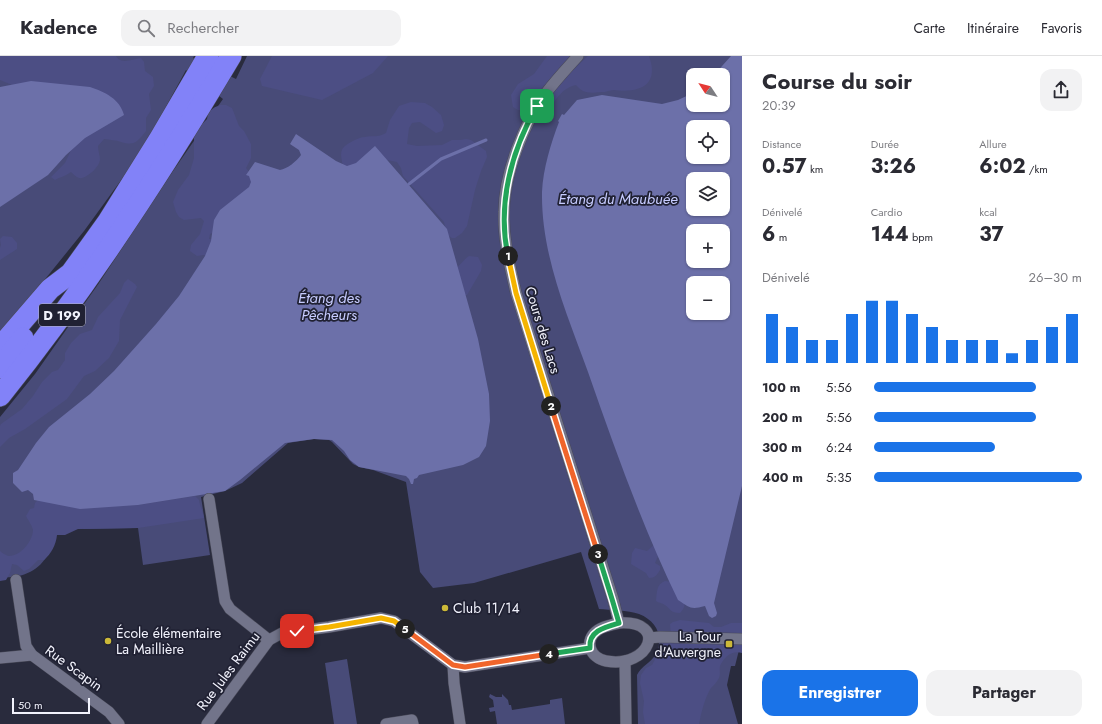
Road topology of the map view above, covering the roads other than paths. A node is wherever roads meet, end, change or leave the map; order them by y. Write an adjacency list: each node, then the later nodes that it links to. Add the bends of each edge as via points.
1 (578, 56): 10 (street, Cours des Lacs, via 537,106 518,148 507,181 504,211 506,245 516,293)
2 (222, 58): 3 (highway, D 199)
3 (201, 87): 4 (highway, D 199, via 157,144 107,223); 7 (highway, D 199, via 169,158 121,232)
4 (71, 273): 5 (highway, via 50,289); 6 (highway, D 199)
5 (0, 347)
6 (0, 368)
7 (0, 396)
8 (209, 499): 13 (street, via 224,602)
9 (16, 580): 15 (street, Rue Scapin, via 26,646)
10 (619, 623): 11 (street, via 638,625); 14 (street, via 597,631 590,640)
11 (649, 638): 12 (street); 17 (street, via 646,649 638,656)
12 (742, 639)
13 (269, 640): 18 (street, Rue Jules Raimu, via 282,633 387,618); 19 (street, Rue Jules Raimu)
14 (590, 648): 17 (street, via 593,654 602,660); 18 (street, via 465,667)
15 (32, 655): 16 (street); 20 (street, Rue Scapin, via 109,712)
16 (0, 658)
17 (625, 661): 24 (street)
18 (453, 665): 23 (street)
19 (207, 723)
20 (119, 724)
21 (386, 724): 22 (street, via 412,720)
22 (413, 724)
23 (460, 724)
24 (626, 724)

